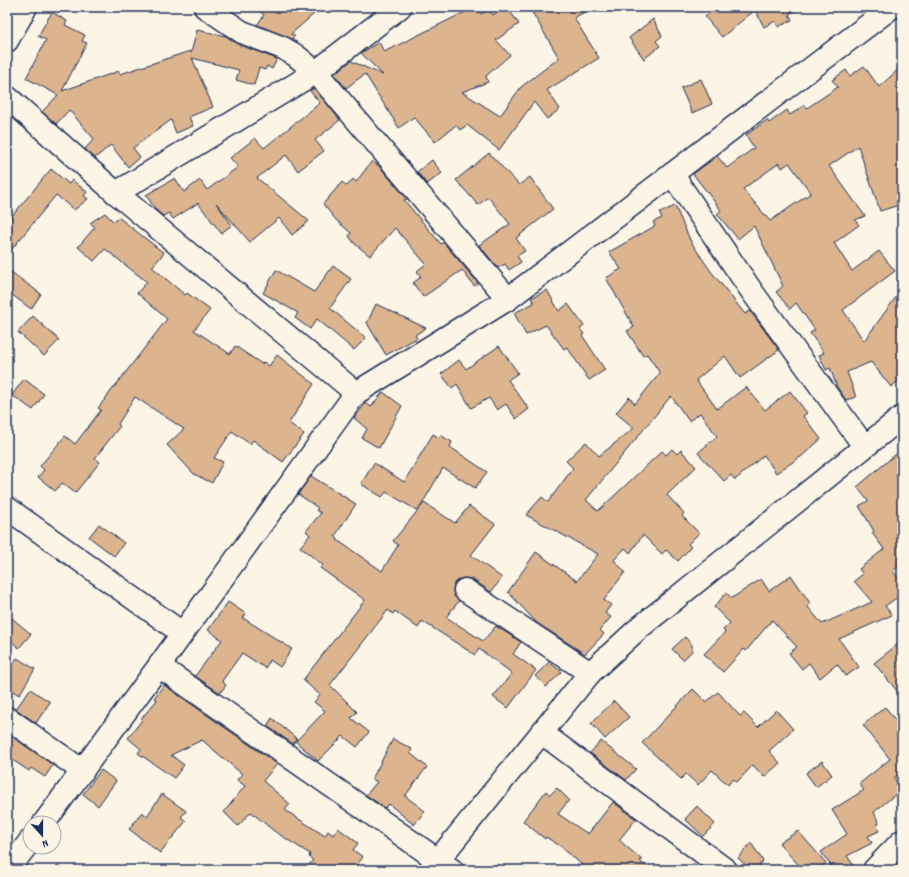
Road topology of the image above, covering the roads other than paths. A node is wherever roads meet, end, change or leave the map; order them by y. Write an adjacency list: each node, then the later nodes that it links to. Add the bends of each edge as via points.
1 (26, 7): 5 (street)
2 (205, 7): 6 (street, via 242,32 295,55)
3 (400, 7): 6 (street)
4 (892, 7): 8 (street)
5 (7, 41)
6 (316, 72): 9 (street); 10 (street)
7 (7, 97): 9 (street)
8 (672, 174): 10 (street); 13 (street, via 753,293)
9 (116, 193): 11 (street)
10 (508, 299): 11 (street)
11 (356, 393): 16 (street)
12 (902, 417): 13 (street)
13 (864, 446): 18 (street, via 639,628)
14 (7, 508): 16 (street)
15 (465, 590): 18 (street)
16 (182, 633): 17 (street)
17 (159, 666): 21 (street); 25 (street)
18 (590, 673): 20 (street)
19 (7, 718): 21 (street)
20 (542, 733): 25 (street); 27 (street)
21 (83, 771): 22 (street)
22 (50, 815)
23 (901, 845): 28 (street)
24 (22, 852): 26 (street)
25 (440, 866)
26 (8, 870)
27 (726, 870)
28 (874, 870)

